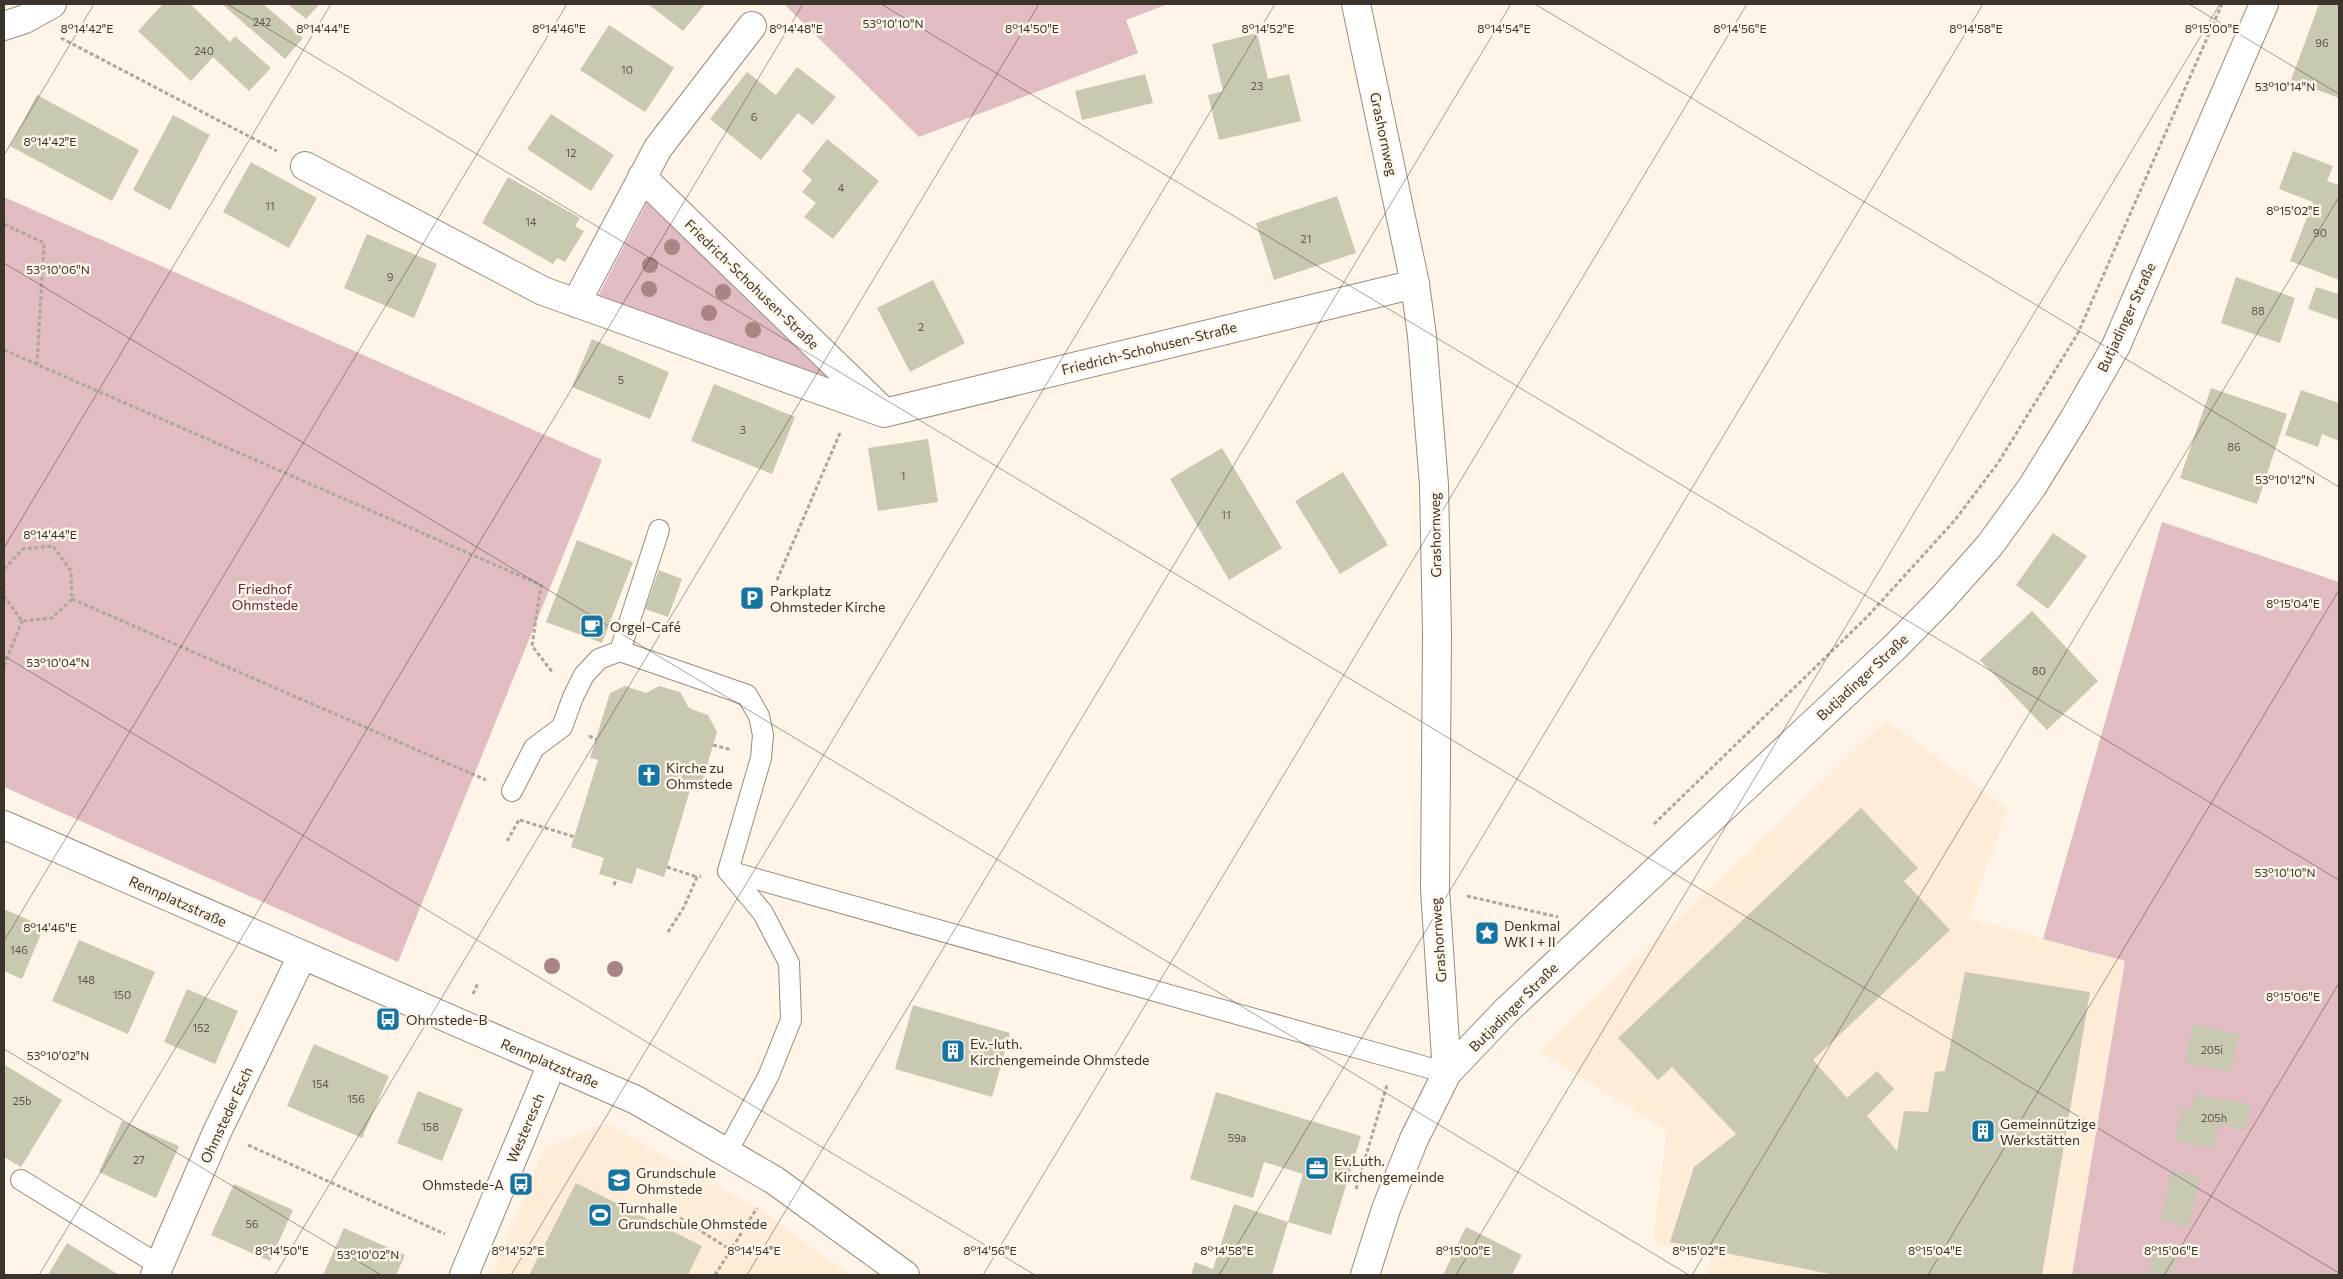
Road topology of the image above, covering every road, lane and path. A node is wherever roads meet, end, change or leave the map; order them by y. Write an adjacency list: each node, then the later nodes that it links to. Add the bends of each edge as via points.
1 (52, 4): 5 (street)
2 (1356, 4): 10 (street, Grashornweg)
3 (2222, 4): 29 (path, via 2078,333 1998,463 1955,520 1868,616)
4 (2264, 4): 44 (street, Butjadinger Straße, via 2116,346 2032,487 1990,545 1896,646 1506,1011)
5 (14, 22): 7 (path)
6 (752, 26): 8 (street, via 658,148)
7 (305, 166): 11 (street, via 543,291)
8 (642, 177): 11 (street); 15 (street, Friedrich-Schohusen-Straße)
9 (4, 224): 13 (path, via 44,243)
10 (1415, 284): 15 (street, Friedrich-Schohusen-Straße); 36 (street, Grashornweg, via 1434,485 1437,634)
11 (576, 303): 14 (street)
12 (4, 350): 13 (path)
13 (37, 364): 22 (path, via 540,585)
14 (853, 402): 15 (street); 19 (path)
15 (884, 413)
16 (659, 530): 23 (lane)
17 (4, 569): 20 (path, via 23,549 53,546 71,571)
18 (4, 579): 21 (path, via 4,596)
19 (777, 580)
20 (72, 599): 21 (path, via 52,618); 25 (path)
21 (22, 621): 24 (path)
22 (532, 646)
23 (620, 651): 26 (lane, via 599,659 584,674 562,727 534,748); 32 (lane, via 747,695 759,716 764,735 761,758)
24 (4, 666)
25 (482, 778)
26 (512, 791)
27 (519, 819): 30 (path)
28 (4, 825): 41 (street, Rennplatzstraße)
29 (1650, 828)
30 (574, 837)
31 (667, 867): 33 (path)
32 (728, 871): 33 (path); 42 (lane); 46 (lane, via 762,913 789,963 791,1020 768,1077)
33 (697, 877): 40 (path)
34 (616, 879): 35 (path)
35 (614, 885)
36 (1435, 889): 38 (path); 44 (street, Grashornweg)
37 (1565, 910): 38 (path)
38 (1558, 917): 39 (path)
39 (1556, 924)
40 (668, 932)
41 (302, 956): 43 (street, Rennplatzstraße); 45 (street, Ohmsteder Esch)
42 (1412, 1063): 44 (lane); 49 (path, via 1386,1086)
43 (552, 1064): 46 (street, Rennplatzstraße, via 636,1100); 51 (street, Westeresch)
44 (1447, 1073): 57 (street, Butjadinger Straße, via 1414,1139 1386,1209)
45 (217, 1132): 51 (path); 53 (street, Ohmsteder Esch)
46 (727, 1152): 48 (street, Rennplatzstraße)
47 (21, 1180): 53 (lane)
48 (774, 1180): 52 (path); 56 (street, Rennplatzstraße)
49 (1356, 1190)
50 (680, 1218): 52 (path)
51 (475, 1247): 54 (street, Westeresch)
52 (731, 1250): 55 (path)
53 (157, 1270)
54 (464, 1275)
55 (715, 1275)
56 (905, 1275)
57 (1365, 1275)

